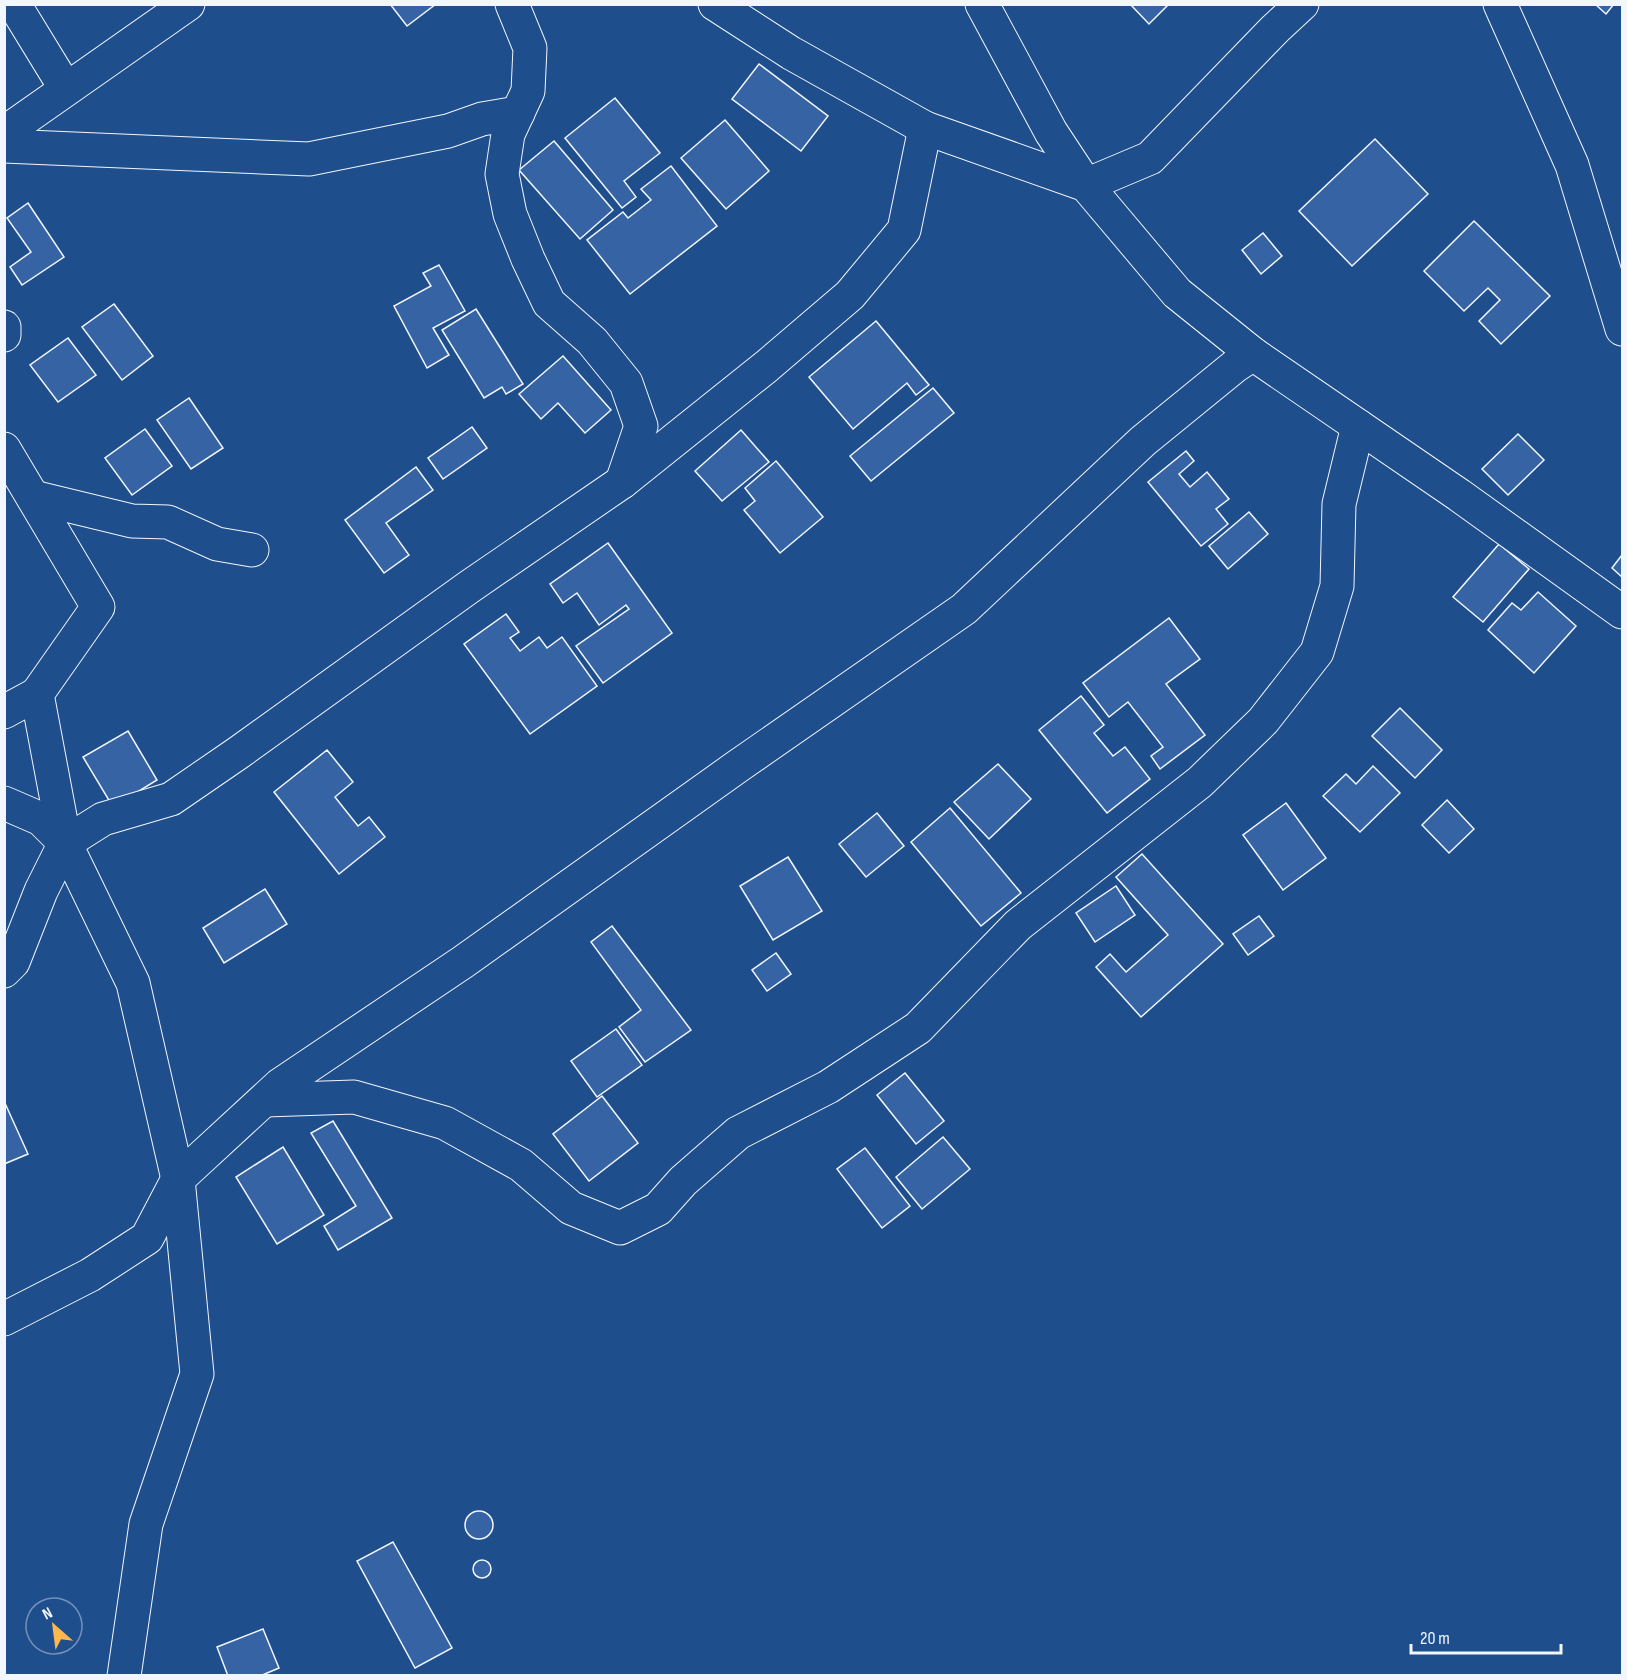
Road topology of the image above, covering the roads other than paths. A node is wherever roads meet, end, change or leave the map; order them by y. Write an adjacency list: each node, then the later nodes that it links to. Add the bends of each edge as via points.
1 (14, 4): 8 (street)
2 (188, 4): 8 (street)
3 (512, 4): 9 (street, via 530,48 528,91)
4 (715, 4): 10 (street, via 791,53)
5 (982, 4): 13 (street, via 1051,132)
6 (1302, 4): 13 (street, via 1150,158)
7 (1500, 4): 15 (street, via 1572,165)
8 (66, 89): 11 (street)
9 (518, 113): 12 (street, via 309,159); 20 (street, via 508,134 502,174 510,214 549,303 592,341 626,383 641,426)
10 (925, 128): 13 (street); 20 (street, via 904,230 850,295)
11 (4, 133)
12 (4, 146)
13 (1086, 184): 17 (street, via 1177,293)
14 (4, 327): 16 (street)
15 (1623, 328)
16 (4, 335)
17 (1253, 354): 18 (street); 29 (street, via 1143,441 964,609 463,962 280,1085)
18 (1358, 426): 23 (street); 29 (street, via 1339,504 1337,586 1317,652 1263,721 1200,782 1018,925 918,1028 828,1087 738,1133 658,1209 620,1228 571,1208 521,1164 445,1123 354,1097)
19 (4, 449): 21 (street)
20 (622, 482): 27 (street, via 171,799 103,819)
21 (33, 497): 22 (street, via 132,521 168,522 217,544); 24 (street, via 98,607)
22 (252, 550)
23 (1623, 612)
24 (37, 694): 25 (street); 27 (street)
25 (4, 712)
26 (4, 803): 27 (street, via 41,819)
27 (64, 843): 28 (street, via 13,962); 30 (street, via 133,983)
28 (4, 970)
29 (265, 1100): 30 (street)
30 (178, 1179): 31 (street, via 147,1238 90,1275); 32 (street, via 197,1374 147,1524)
31 (4, 1319)
32 (124, 1676)

